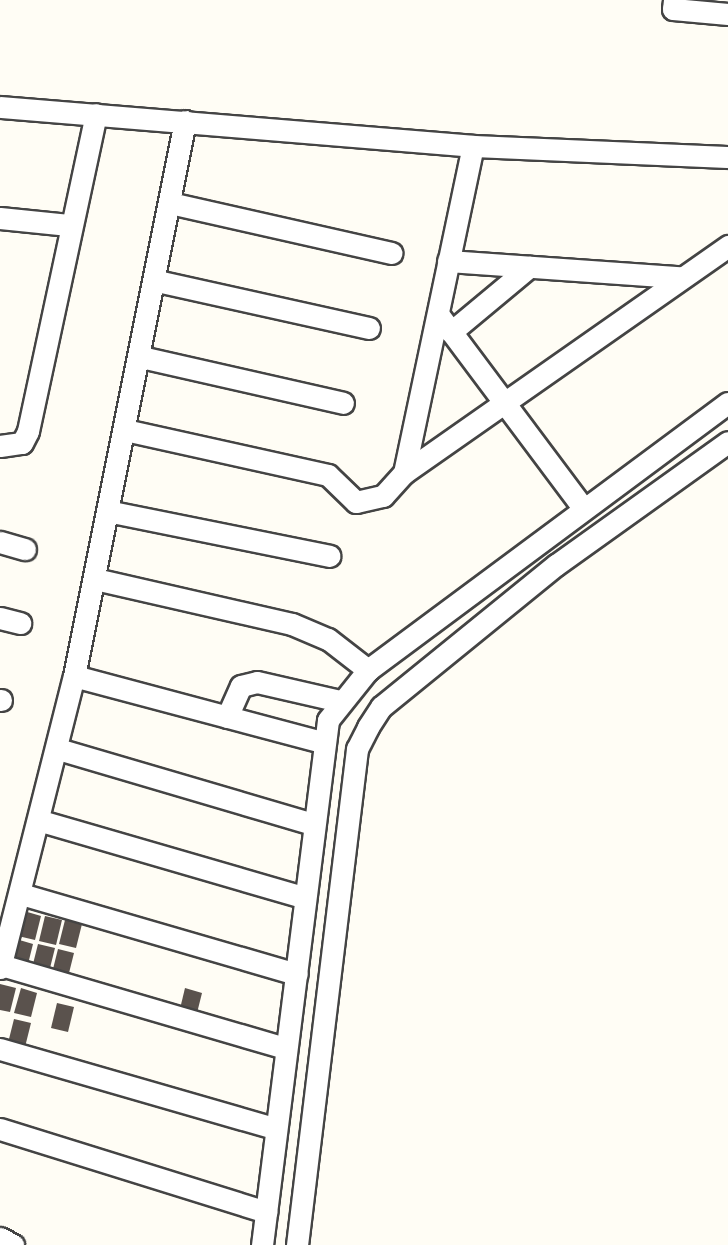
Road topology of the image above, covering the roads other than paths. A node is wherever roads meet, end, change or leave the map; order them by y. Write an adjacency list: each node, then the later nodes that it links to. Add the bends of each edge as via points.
1 (674, 0): 2 (street, via 673,9)
2 (728, 15)
3 (0, 107): 4 (street)
4 (96, 114): 5 (street); 10 (street)
5 (185, 121): 6 (street); 8 (street)
6 (473, 146): 7 (street); 13 (street)
7 (728, 157)
8 (170, 204): 12 (street); 16 (street)
9 (0, 218): 10 (street)
10 (69, 225): 26 (street, via 28,431 23,443)
11 (728, 246): 15 (street)
12 (391, 253)
13 (448, 261): 14 (street); 17 (street)
14 (529, 267): 15 (street); 19 (street)
15 (679, 277): 23 (street)
16 (157, 281): 18 (street); 20 (street)
17 (438, 314): 19 (street); 27 (street)
18 (369, 328)
19 (451, 332): 23 (street)
20 (141, 357): 21 (street); 24 (street)
21 (343, 403)
22 (728, 403): 28 (street)
23 (504, 406): 27 (street); 28 (street)
24 (125, 430): 27 (street, via 328,475 356,502 372,503); 29 (street)
25 (728, 442): 41 (street, via 556,565 381,707 357,749)
26 (0, 446)
27 (404, 473)
28 (583, 508): 34 (street)
29 (107, 511): 32 (street); 33 (street)
30 (0, 542): 31 (street)
31 (26, 549)
32 (330, 556)
33 (95, 579): 34 (street, via 292,624 328,639); 35 (street)
34 (368, 670): 36 (street)
35 (74, 676): 37 (street); 39 (street)
36 (340, 701): 37 (street, via 257,682 241,686); 38 (street)
37 (227, 717): 38 (street)
38 (322, 742): 40 (street)
39 (58, 749): 42 (street); 43 (street)
40 (318, 783): 41 (street); 43 (street)
41 (352, 787): 56 (street)
42 (41, 821): 44 (street); 45 (street)
43 (313, 824): 45 (street)
44 (21, 894): 46 (street); 47 (street)
45 (302, 897): 47 (street)
46 (1, 967): 48 (street)
47 (297, 974): 48 (street)
48 (284, 1048): 50 (street)
49 (0, 1049): 50 (street)
50 (274, 1128): 52 (street)
51 (0, 1129): 52 (street)
52 (266, 1212): 55 (street)
53 (0, 1238): 54 (street)
54 (13, 1245)
55 (262, 1245)
56 (296, 1245)

